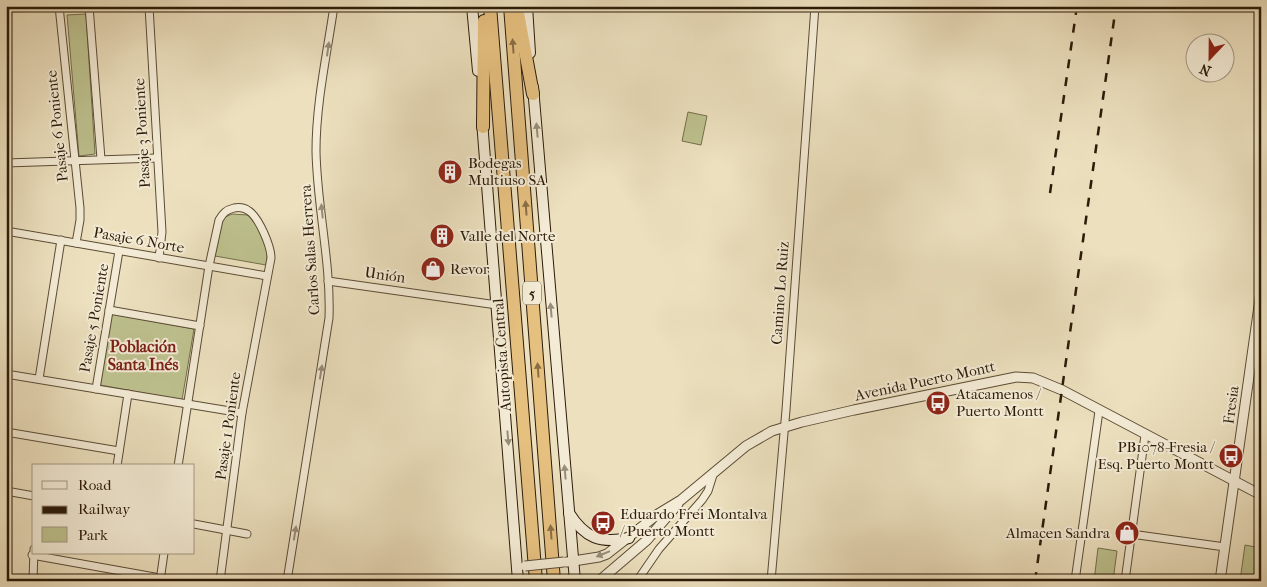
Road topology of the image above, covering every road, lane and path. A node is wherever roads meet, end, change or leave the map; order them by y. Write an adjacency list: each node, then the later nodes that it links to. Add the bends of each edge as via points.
1 (46, 6): 13 (street)
2 (59, 6): 18 (street, Pasaje 6 Poniente)
3 (89, 6): 17 (street)
4 (149, 6): 16 (street, Pasaje 3 Poniente)
5 (334, 6): 27 (street, Carlos Salas Herrera, one-way to 5, via 316,144)
6 (472, 6): 15 (main road)
7 (484, 6): 15 (highway)
8 (490, 6): 68 (highway, Autopista Central / 5)
9 (510, 6): 69 (highway, 5, one-way to 9)
10 (517, 6): 14 (highway)
11 (527, 6): 14 (main road)
12 (815, 6): 39 (street, Camino Lo Ruiz)
13 (6, 7)
14 (533, 94): 51 (main road, one-way to 14)
15 (483, 127): 29 (main road)
16 (157, 158): 17 (street); 24 (street, Pasaje 3 Poniente, via 162,232)
17 (101, 159): 18 (street)
18 (74, 161): 19 (street); 22 (street, Pasaje 6 Poniente, via 80,215)
19 (6, 162)
20 (6, 231): 21 (street, Pasaje 6 Norte)
21 (60, 240): 22 (street, Pasaje 6 Norte); 33 (street)
22 (76, 243): 23 (street, Pasaje 6 Norte)
23 (120, 251): 24 (street, Pasaje 6 Norte); 30 (street, Pasaje 5 Poniente)
24 (159, 258): 25 (street, Pasaje 6 Norte)
25 (209, 266): 26 (street, Pasaje 6 Norte); 26 (street, Pasaje 1 Poniente, via 219,220 228,209 238,207 250,211 260,224 271,252); 31 (street, Pasaje 1 Poniente)
26 (267, 276): 38 (street, Pasaje 1 Poniente)
27 (328, 281): 29 (street, Unión); 66 (street, Carlos Salas Herrera, one-way to 27, via 327,338)
28 (1261, 292): 46 (street, Fresia)
29 (497, 305): 62 (main road, one-way to 62)
30 (110, 310): 31 (street); 34 (street, Pasaje 5 Poniente)
31 (200, 326): 36 (street, Pasaje 1 Poniente)
32 (6, 374): 33 (street)
33 (39, 379): 34 (street)
34 (96, 389): 35 (street)
35 (128, 394): 36 (street); 42 (street)
36 (188, 404): 38 (street); 44 (street, Pasaje 1 Poniente)
37 (1099, 411): 39 (street, Avenida Puerto Montt, via 1041,381 1021,377); 41 (street, Avenida Puerto Montt); 74 (street)
38 (242, 413): 53 (street, Pasaje 1 Poniente)
39 (784, 427): 45 (street, Avenida Puerto Montt, via 755,440); 73 (street, Camino Lo Ruiz)
40 (6, 432): 42 (street)
41 (1145, 435): 46 (street, Avenida Puerto Montt); 55 (street)
42 (120, 451): 43 (street)
43 (117, 464)
44 (178, 464)
45 (714, 472): 50 (street, Avenida Puerto Montt); 72 (street, via 702,500)
46 (1235, 481): 48 (street, Avenida Puerto Montt); 57 (street, Fresia)
47 (6, 491): 49 (street)
48 (1261, 495)
49 (32, 496)
50 (681, 500): 56 (street, Avenida Puerto Montt); 71 (street, Avenida Puerto Montt, via 647,540)
51 (568, 511): 56 (main road, via 591,536 613,541); 61 (main road)
52 (195, 524): 53 (street)
53 (228, 530): 54 (street); 65 (street, Pasaje 1 Poniente)
54 (248, 534)
55 (1131, 534): 57 (street); 75 (street)
56 (629, 538): 61 (street, Avenida Puerto Montt, one-way to 61, via 607,554)
57 (1225, 547): 76 (street, Fresia)
58 (33, 554): 64 (street)
59 (42, 554): 63 (street)
60 (164, 554): 63 (street)
61 (568, 561): 62 (street, Avenida Puerto Montt, bridge); 70 (main road)
62 (521, 566): 67 (main road)
63 (160, 579)
64 (33, 581)
65 (220, 581)
66 (287, 581)
67 (518, 581)
68 (536, 581)
69 (554, 581)
70 (575, 581)
71 (600, 581)
72 (637, 581)
73 (771, 581)
74 (1075, 581)
75 (1125, 581)
76 (1220, 581)

